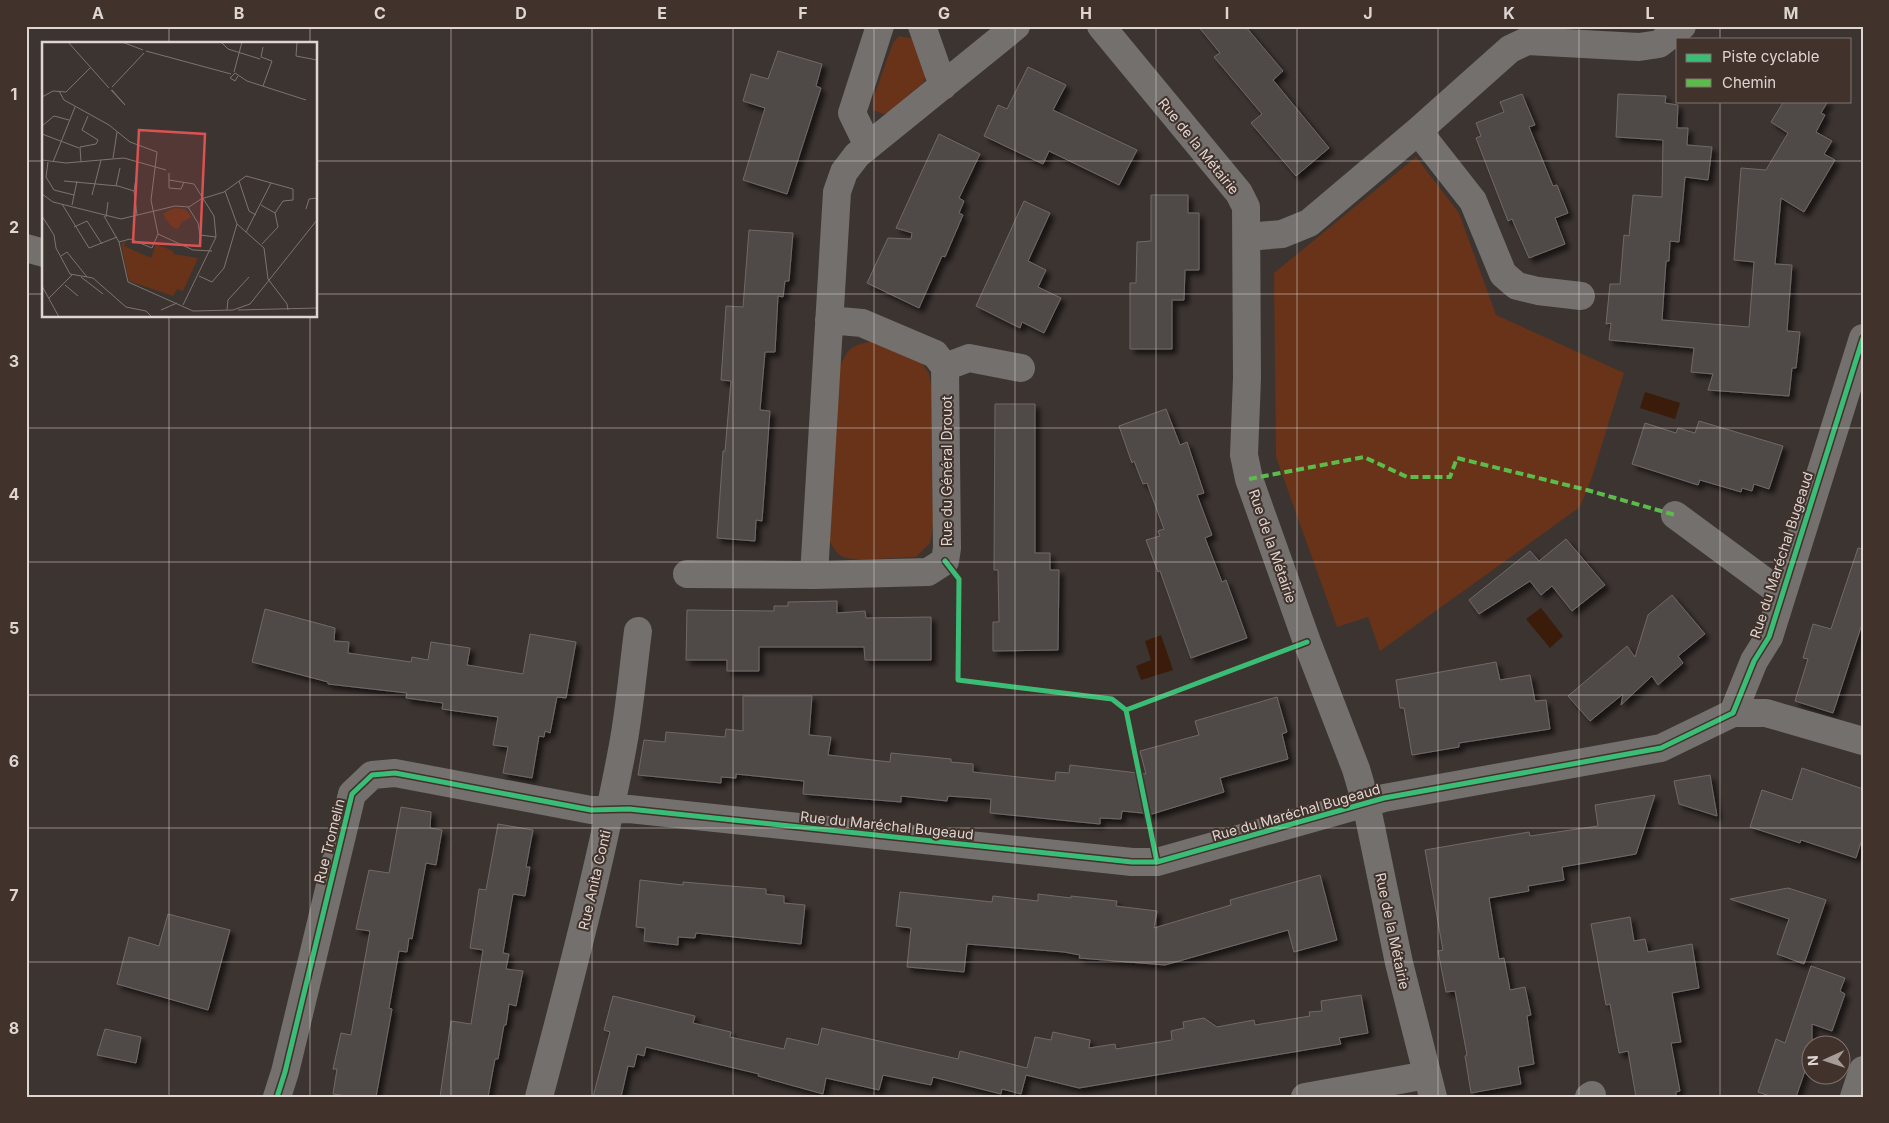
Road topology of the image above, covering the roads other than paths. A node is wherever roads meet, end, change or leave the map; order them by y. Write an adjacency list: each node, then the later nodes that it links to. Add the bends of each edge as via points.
1 (880, 26): 8 (street, via 852,113)
2 (922, 26): 6 (street)
3 (1016, 26): 6 (street)
4 (1101, 26): 9 (street, Rue de la Métairie, via 1239,193 1246,207)
5 (1682, 26): 7 (street, via 1659,44 1639,47 1527,41 1510,49)
6 (944, 86): 8 (street)
7 (1418, 131): 9 (street, via 1309,223 1282,234); 12 (street, via 1472,201 1503,274 1517,286)
8 (868, 146): 13 (street, via 844,172 837,192)
9 (1247, 237): 24 (street, Rue de la Métairie, via 1244,455 1252,488)
10 (26, 248): 11 (street)
11 (42, 252)
12 (1581, 296)
13 (829, 320): 15 (street, via 862,323 935,354); 19 (street)
14 (1863, 338): 20 (street, Rue du Maréchal Bugeaud)
15 (945, 367): 16 (street, via 969,358); 19 (street, Rue du Général Drouot, via 945,561 928,572)
16 (1021, 368)
17 (1675, 515): 20 (street)
18 (687, 574): 19 (street, Rue du Général Drouot)
19 (814, 574)
20 (1782, 594): 22 (street, Rue du Maréchal Bugeaud, via 1769,637 1754,661)
21 (638, 632): 25 (street, Rue Anita Conti)
22 (1732, 713): 23 (street, via 1766,713); 24 (street, Rue du Maréchal Bugeaud, via 1661,748)
23 (1863, 741)
24 (1366, 803): 25 (street, Rue du Maréchal Bugeaud, via 1157,862 629,809); 27 (street, Rue de la Métairie, via 1398,963)
25 (610, 810): 28 (street, Rue Tromelin, via 591,810 395,772 372,776 352,794); 29 (street, Rue Anita Conti)
26 (1863, 1070): 31 (street)
27 (1430, 1086): 30 (street)
28 (277, 1097)
29 (540, 1097)
30 (1305, 1097)
31 (1854, 1097)

